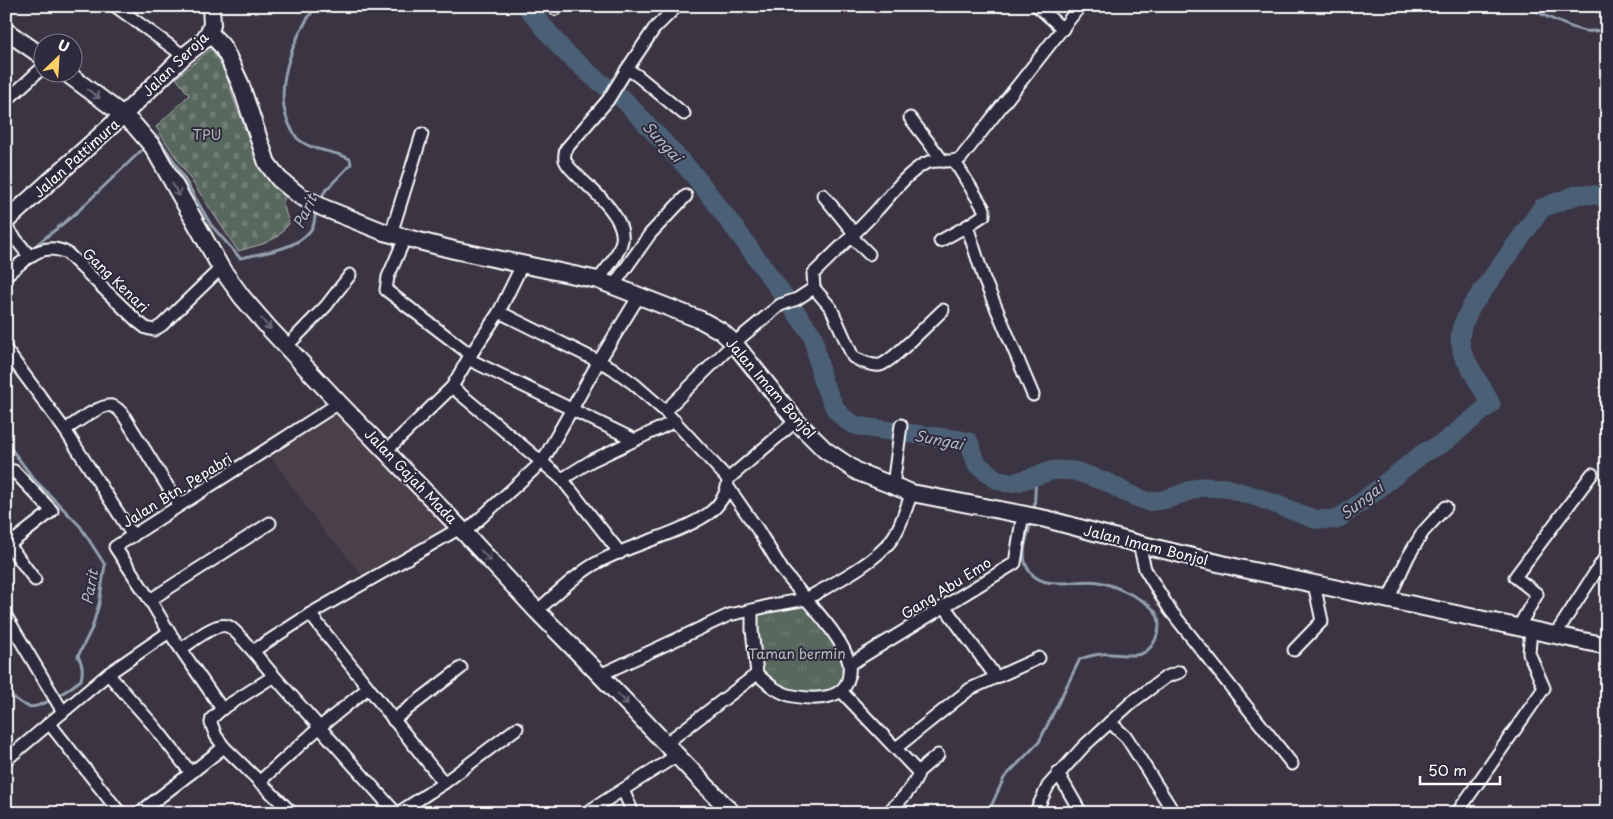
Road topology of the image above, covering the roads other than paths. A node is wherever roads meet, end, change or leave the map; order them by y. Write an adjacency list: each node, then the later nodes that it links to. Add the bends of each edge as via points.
1 (115, 6): 10 (street)
2 (211, 6): 8 (street, Jalan Seroja)
3 (678, 6): 11 (street, via 654,30)
4 (1037, 6): 6 (street)
5 (1080, 6): 6 (street)
6 (1063, 29): 19 (street, via 961,158)
7 (6, 31): 9 (street)
8 (209, 32): 10 (street, Jalan Seroja); 26 (street, Jalan Imam Bonjol, via 228,57 240,83 261,150 279,179 317,205)
9 (32, 49)
10 (184, 56): 16 (street, Jalan Seroja)
11 (627, 69): 15 (street); 34 (street, via 608,100 565,153 565,161 604,202 619,221 623,232)
12 (32, 77): 14 (street)
13 (78, 82): 16 (street, Jalan Gajah Mada, one-way to 16)
14 (6, 101)
15 (684, 114)
16 (123, 115): 22 (street, Jalan Pattimura); 31 (street, Jalan Gajah Mada, one-way to 31, via 153,147)
17 (910, 118): 19 (street)
18 (422, 134): 26 (street)
19 (949, 162): 23 (street, via 984,208 984,215); 25 (street, via 933,161 913,172)
20 (822, 195): 25 (street)
21 (686, 196): 34 (street)
22 (6, 221)
23 (966, 226): 27 (street); 45 (street, via 984,279)
24 (6, 227): 28 (street)
25 (852, 234): 29 (street); 35 (street, via 813,274)
26 (398, 236): 30 (street, Jalan Imam Bonjol); 42 (street, via 386,290)
27 (940, 241)
28 (28, 254): 31 (street, Gang Kenari, via 48,247 67,253 137,322 154,330); 33 (street)
29 (869, 254)
30 (522, 265): 34 (street, Jalan Imam Bonjol); 38 (street)
31 (221, 268): 40 (street, Jalan Gajah Mada, one-way to 40, via 242,298)
32 (350, 274): 40 (street, via 326,306)
33 (6, 275)
34 (606, 283): 36 (street, Jalan Imam Bonjol)
35 (814, 288): 37 (street, via 831,308 853,357 874,365 882,364 897,353); 39 (street, via 780,305)
36 (638, 296): 39 (street, Jalan Imam Bonjol, via 702,320); 43 (street)
37 (943, 310)
38 (498, 312): 42 (street); 43 (street)
39 (734, 343): 48 (street); 49 (street, Jalan Imam Bonjol)
40 (287, 346): 46 (street, Jalan Gajah Mada)
41 (7, 351): 52 (street)
42 (470, 357): 44 (street); 47 (street)
43 (599, 361): 47 (street); 48 (street)
44 (452, 387): 54 (street); 55 (street)
45 (1033, 395)
46 (339, 404): 54 (street, Jalan Gajah Mada); 62 (street, Jalan Btn. Pepabri)
47 (572, 410): 53 (street); 55 (street)
48 (666, 411): 50 (street)
49 (796, 421): 59 (street); 60 (street, Jalan Imam Bonjol, via 825,450 852,469)
50 (675, 422): 53 (street); 59 (street)
51 (901, 425): 60 (street)
52 (65, 430): 62 (street, via 101,408 115,407 124,416); 67 (street)
53 (635, 440): 58 (street)
54 (386, 452): 66 (street, Jalan Gajah Mada)
55 (542, 462): 58 (street); 66 (street)
56 (10, 473): 69 (street, via 52,511)
57 (1592, 474): 82 (street, via 1515,577 1537,594)
58 (562, 479): 70 (street)
59 (728, 483): 70 (street, via 720,502 709,513); 74 (street, via 784,571)
60 (893, 486): 61 (street, Jalan Imam Bonjol)
61 (912, 493): 64 (street, Jalan Imam Bonjol); 74 (street, via 897,532 882,550 860,568)
62 (180, 505): 67 (street, Jalan Btn. Pepabri)
63 (1446, 507): 76 (street, via 1423,532)
64 (1031, 516): 68 (street, Jalan Imam Bonjol); 77 (street, Gang Abu Emo, via 1015,563)
65 (270, 523): 75 (street)
66 (462, 530): 79 (street, Jalan Gajah Mada, one-way to 79); 80 (street)
67 (133, 536): 75 (street, Jalan Btn. Pepabri, via 115,548)
68 (1139, 544): 73 (street, Jalan Imam Bonjol); 113 (street, via 1144,569 1170,610)
69 (7, 546): 72 (street)
70 (620, 553): 79 (street, via 586,570)
71 (1606, 558): 84 (street)
72 (35, 580)
73 (1314, 584): 76 (street, Jalan Imam Bonjol); 87 (street, via 1322,621)
74 (806, 599): 78 (street); 90 (street, via 824,620)
75 (150, 600): 83 (street, Jalan Btn. Pepabri)
76 (1388, 600): 82 (street, Jalan Imam Bonjol)
77 (944, 606): 90 (street, Gang Abu Emo); 97 (street)
78 (752, 610): 94 (street, via 729,615); 95 (street)
79 (537, 611): 94 (street, Jalan Gajah Mada)
80 (310, 614): 88 (street); 98 (street)
81 (6, 616): 101 (street)
82 (1525, 629): 84 (street, Jalan Imam Bonjol); 131 (street, via 1529,653 1544,688)
83 (169, 632): 86 (street, Jalan Btn. Pepabri); 93 (street)
84 (1555, 635): 85 (street, Jalan Imam Bonjol)
85 (1607, 646)
86 (182, 649): 88 (street, via 211,629 223,625 231,628); 100 (street, Jalan Btn. Pepabri)
87 (1294, 650)
88 (253, 651): 96 (street)
89 (1039, 658): 97 (street)
90 (850, 664): 99 (street, via 849,682)
91 (461, 668): 102 (street)
92 (1180, 672): 103 (street, via 1166,677)
93 (108, 674): 101 (street); 115 (street)
94 (600, 674): 107 (street, Jalan Gajah Mada, one-way to 107)
95 (757, 674): 99 (street, via 774,689 792,696 829,698); 107 (street)
96 (274, 676): 100 (street); 105 (street)
97 (996, 677): 109 (street, via 970,690)
98 (368, 688): 102 (street); 105 (street)
99 (840, 691): 109 (street)
100 (222, 709): 108 (street, via 210,723)
101 (63, 712): 104 (street)
102 (393, 720): 118 (street)
103 (1110, 722): 116 (street); 130 (street, via 1127,738)
104 (49, 723): 112 (street); 121 (street)
105 (320, 727): 117 (street); 124 (street)
106 (517, 728): 118 (street)
107 (665, 744): 111 (street, Jalan Gajah Mada)
108 (224, 747): 115 (street); 117 (street)
109 (896, 748): 114 (street)
110 (938, 755): 114 (street)
111 (676, 756): 119 (street); 127 (street, Jalan Gajah Mada)
112 (6, 760)
113 (1292, 764)
114 (918, 772): 120 (street, via 917,779)
115 (191, 773): 122 (street)
116 (1058, 773): 128 (street); 129 (street)
117 (259, 782): 123 (street)
118 (444, 783): 124 (street)
119 (623, 790): 125 (street); 126 (street)
120 (892, 811)
121 (120, 813)
122 (139, 813)
123 (292, 813)
124 (397, 813)
125 (586, 813)
126 (633, 813)
127 (732, 813)
128 (1035, 813)
129 (1082, 813)
130 (1174, 813)
131 (1457, 813)

